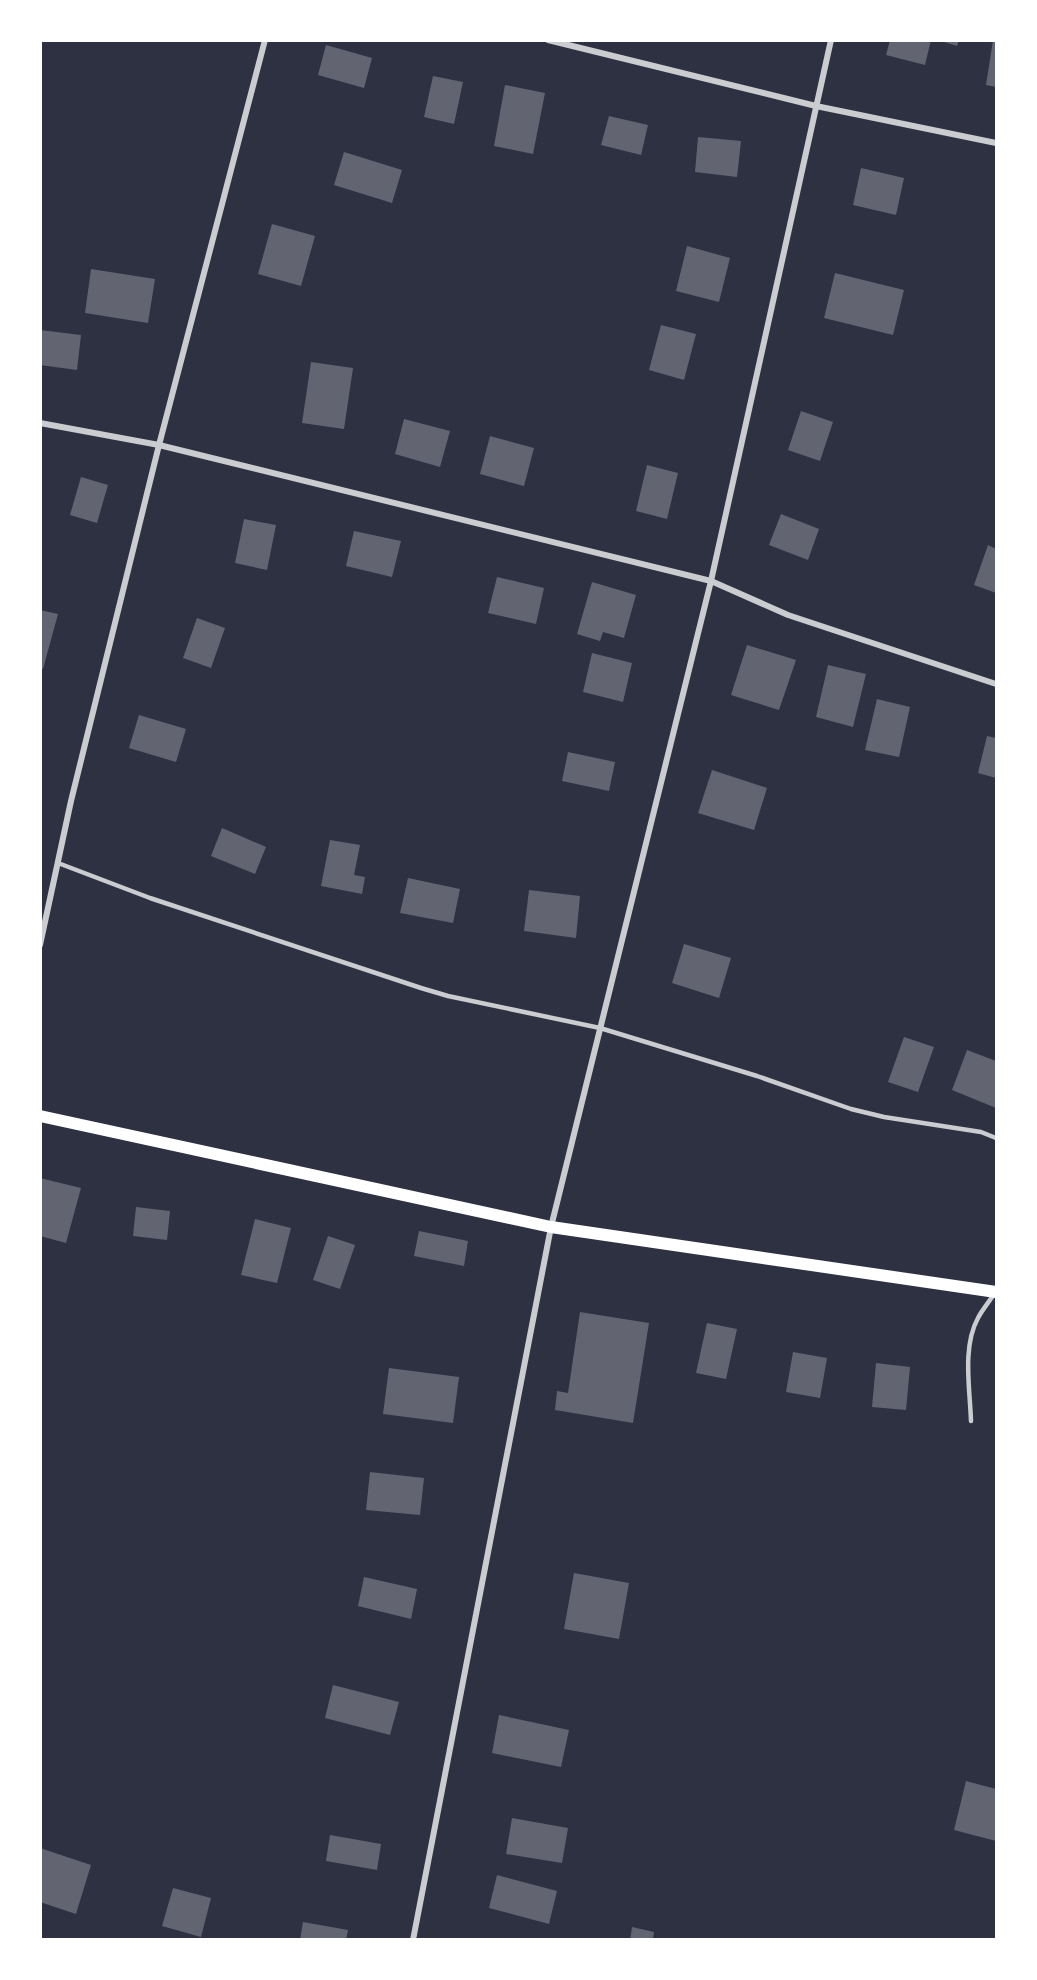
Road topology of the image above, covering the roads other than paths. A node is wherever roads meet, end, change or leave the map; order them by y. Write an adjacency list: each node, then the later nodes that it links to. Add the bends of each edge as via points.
1 (265, 40): 7 (street)
2 (548, 40): 4 (street)
3 (831, 40): 4 (street)
4 (816, 106): 5 (street); 8 (street)
5 (996, 143)
6 (40, 423): 7 (street)
7 (159, 445): 8 (street); 10 (street)
8 (711, 581): 9 (street, via 788,615); 12 (street)
9 (996, 684)
10 (58, 863): 11 (street); 12 (lane, via 448,996)
11 (40, 945)
12 (600, 1028): 14 (lane, via 851,1109); 15 (street)
13 (40, 1116): 15 (main road)
14 (996, 1138)
15 (551, 1227): 16 (main road); 18 (street)
16 (996, 1293): 17 (lane, via 977,1318 971,1335)
17 (971, 1421)
18 (412, 1940)

